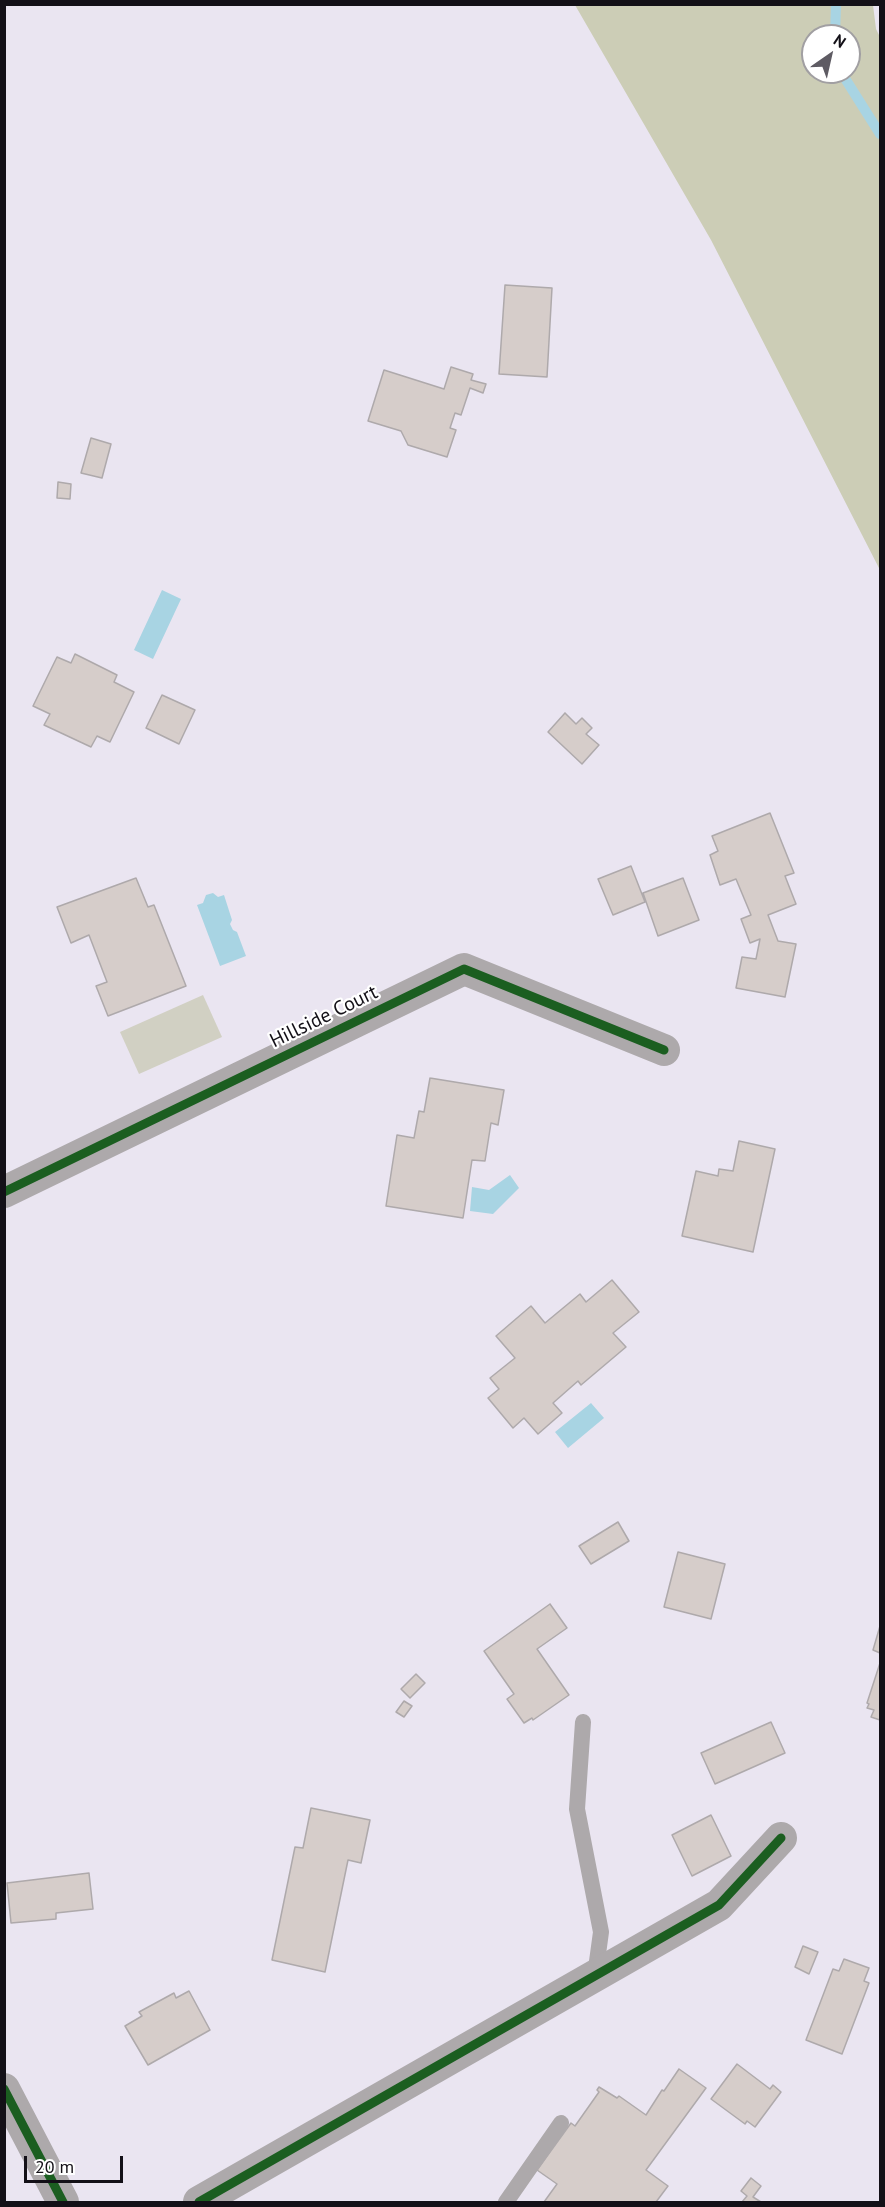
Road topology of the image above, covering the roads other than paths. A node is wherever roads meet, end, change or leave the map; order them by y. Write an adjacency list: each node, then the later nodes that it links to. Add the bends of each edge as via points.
1 (664, 1050): 2 (street, Hillside Court, via 464,969)
2 (4, 1192)
3 (583, 1722): 5 (lane, via 577,1809 601,1932)
4 (781, 1838): 5 (street, via 719,1905)
5 (595, 1976): 9 (street)
6 (4, 2089): 8 (street)
7 (561, 2123): 10 (lane)
8 (63, 2202)
9 (199, 2202)
10 (506, 2202)

